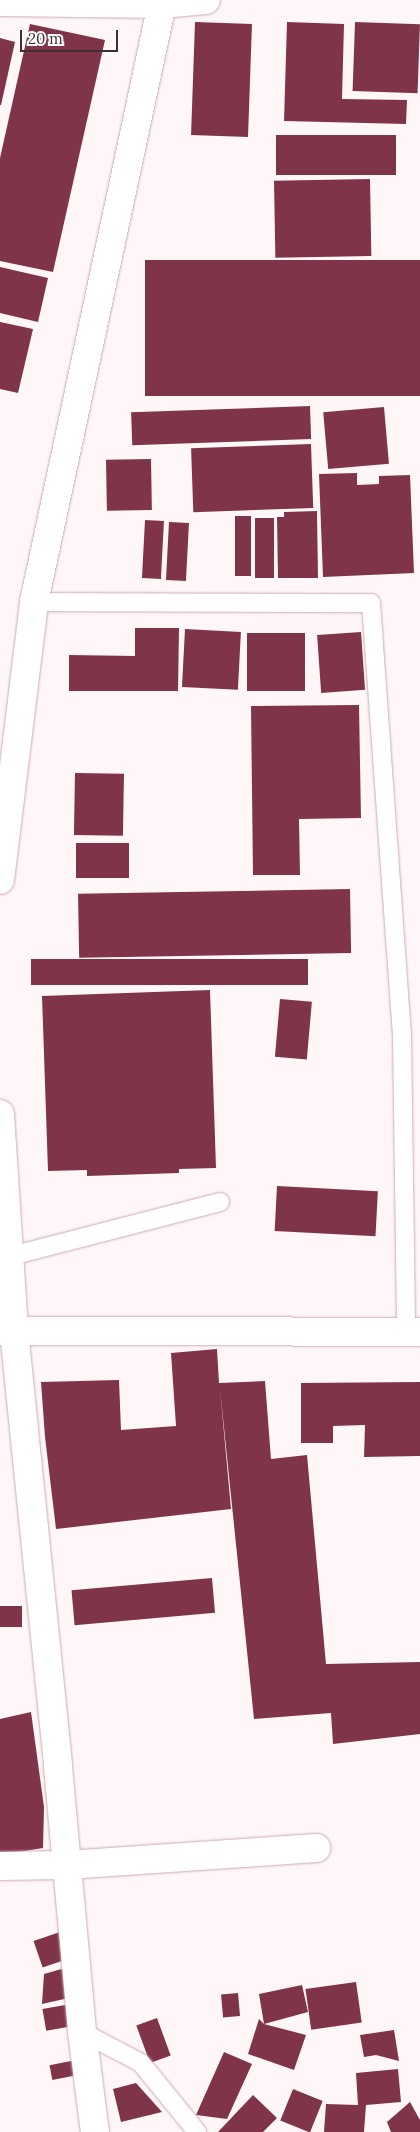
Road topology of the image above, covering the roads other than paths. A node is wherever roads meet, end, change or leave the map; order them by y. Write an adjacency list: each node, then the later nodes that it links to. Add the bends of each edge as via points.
1 (206, 0): 3 (street)
2 (0, 2): 3 (street)
3 (162, 4): 4 (street)
4 (34, 602): 5 (street); 10 (lane, via 371,603 402,1036)
5 (0, 880)
6 (0, 1114): 8 (street)
7 (220, 1202): 8 (lane)
8 (11, 1256): 9 (street)
9 (7, 1331): 10 (street); 12 (street)
10 (413, 1332)
11 (316, 1848): 12 (street)
12 (67, 1865): 13 (street); 14 (street)
13 (0, 1866)
14 (82, 2032): 15 (street); 16 (lane, via 141,2064)
15 (95, 2132)
16 (197, 2132)

